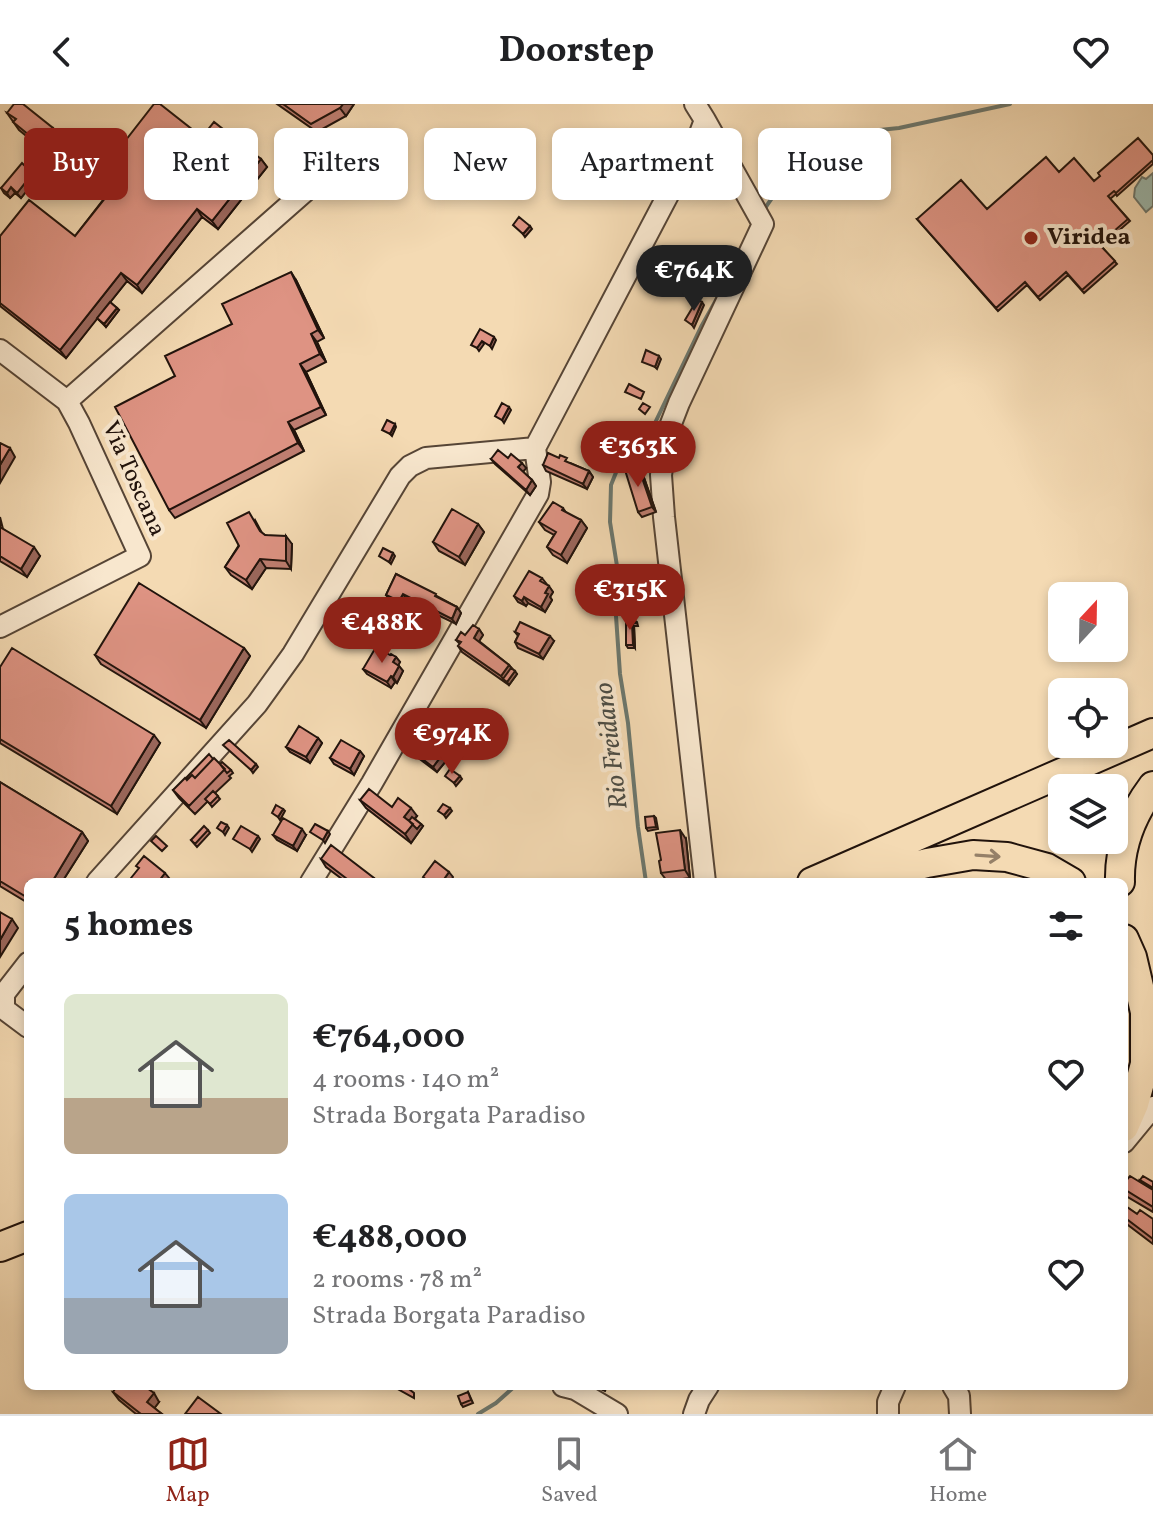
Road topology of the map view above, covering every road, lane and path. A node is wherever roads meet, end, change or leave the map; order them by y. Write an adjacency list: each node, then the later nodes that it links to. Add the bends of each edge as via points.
1 (700, 112): 5 (street, via 699,136); 14 (street, via 758,215 667,434 661,475)
2 (295, 200): 4 (street)
3 (0, 350): 4 (street, Via Toscana)
4 (67, 401): 6 (street, Via Toscana, via 140,556)
5 (535, 448): 12 (street, via 426,458 410,466 257,704); 13 (street, via 538,494)
6 (0, 627)
7 (1153, 733): 15 (highway)
8 (1153, 751): 9 (highway)
9 (1097, 774)
10 (1153, 786): 19 (highway, via 1134,815 1122,849)
11 (1048, 795): 16 (highway)
12 (101, 878)
13 (313, 878)
14 (705, 878)
15 (821, 878)
16 (866, 878)
17 (872, 878): 18 (highway, one-way to 18, via 973,855 1007,857)
18 (1064, 878)
19 (1120, 878)
20 (1128, 946): 23 (highway)
21 (1128, 949): 26 (highway, via 1145,1012 1145,1064)
22 (24, 968): 24 (street, via 4,994 4,1009)
23 (1153, 977)
24 (24, 1024)
25 (1153, 1107): 27 (street)
26 (1128, 1118)
27 (1128, 1137)
28 (24, 1221): 29 (highway)
29 (0, 1230)
30 (24, 1238): 31 (highway)
31 (0, 1247)
32 (577, 1390): 33 (street)
33 (617, 1414)

